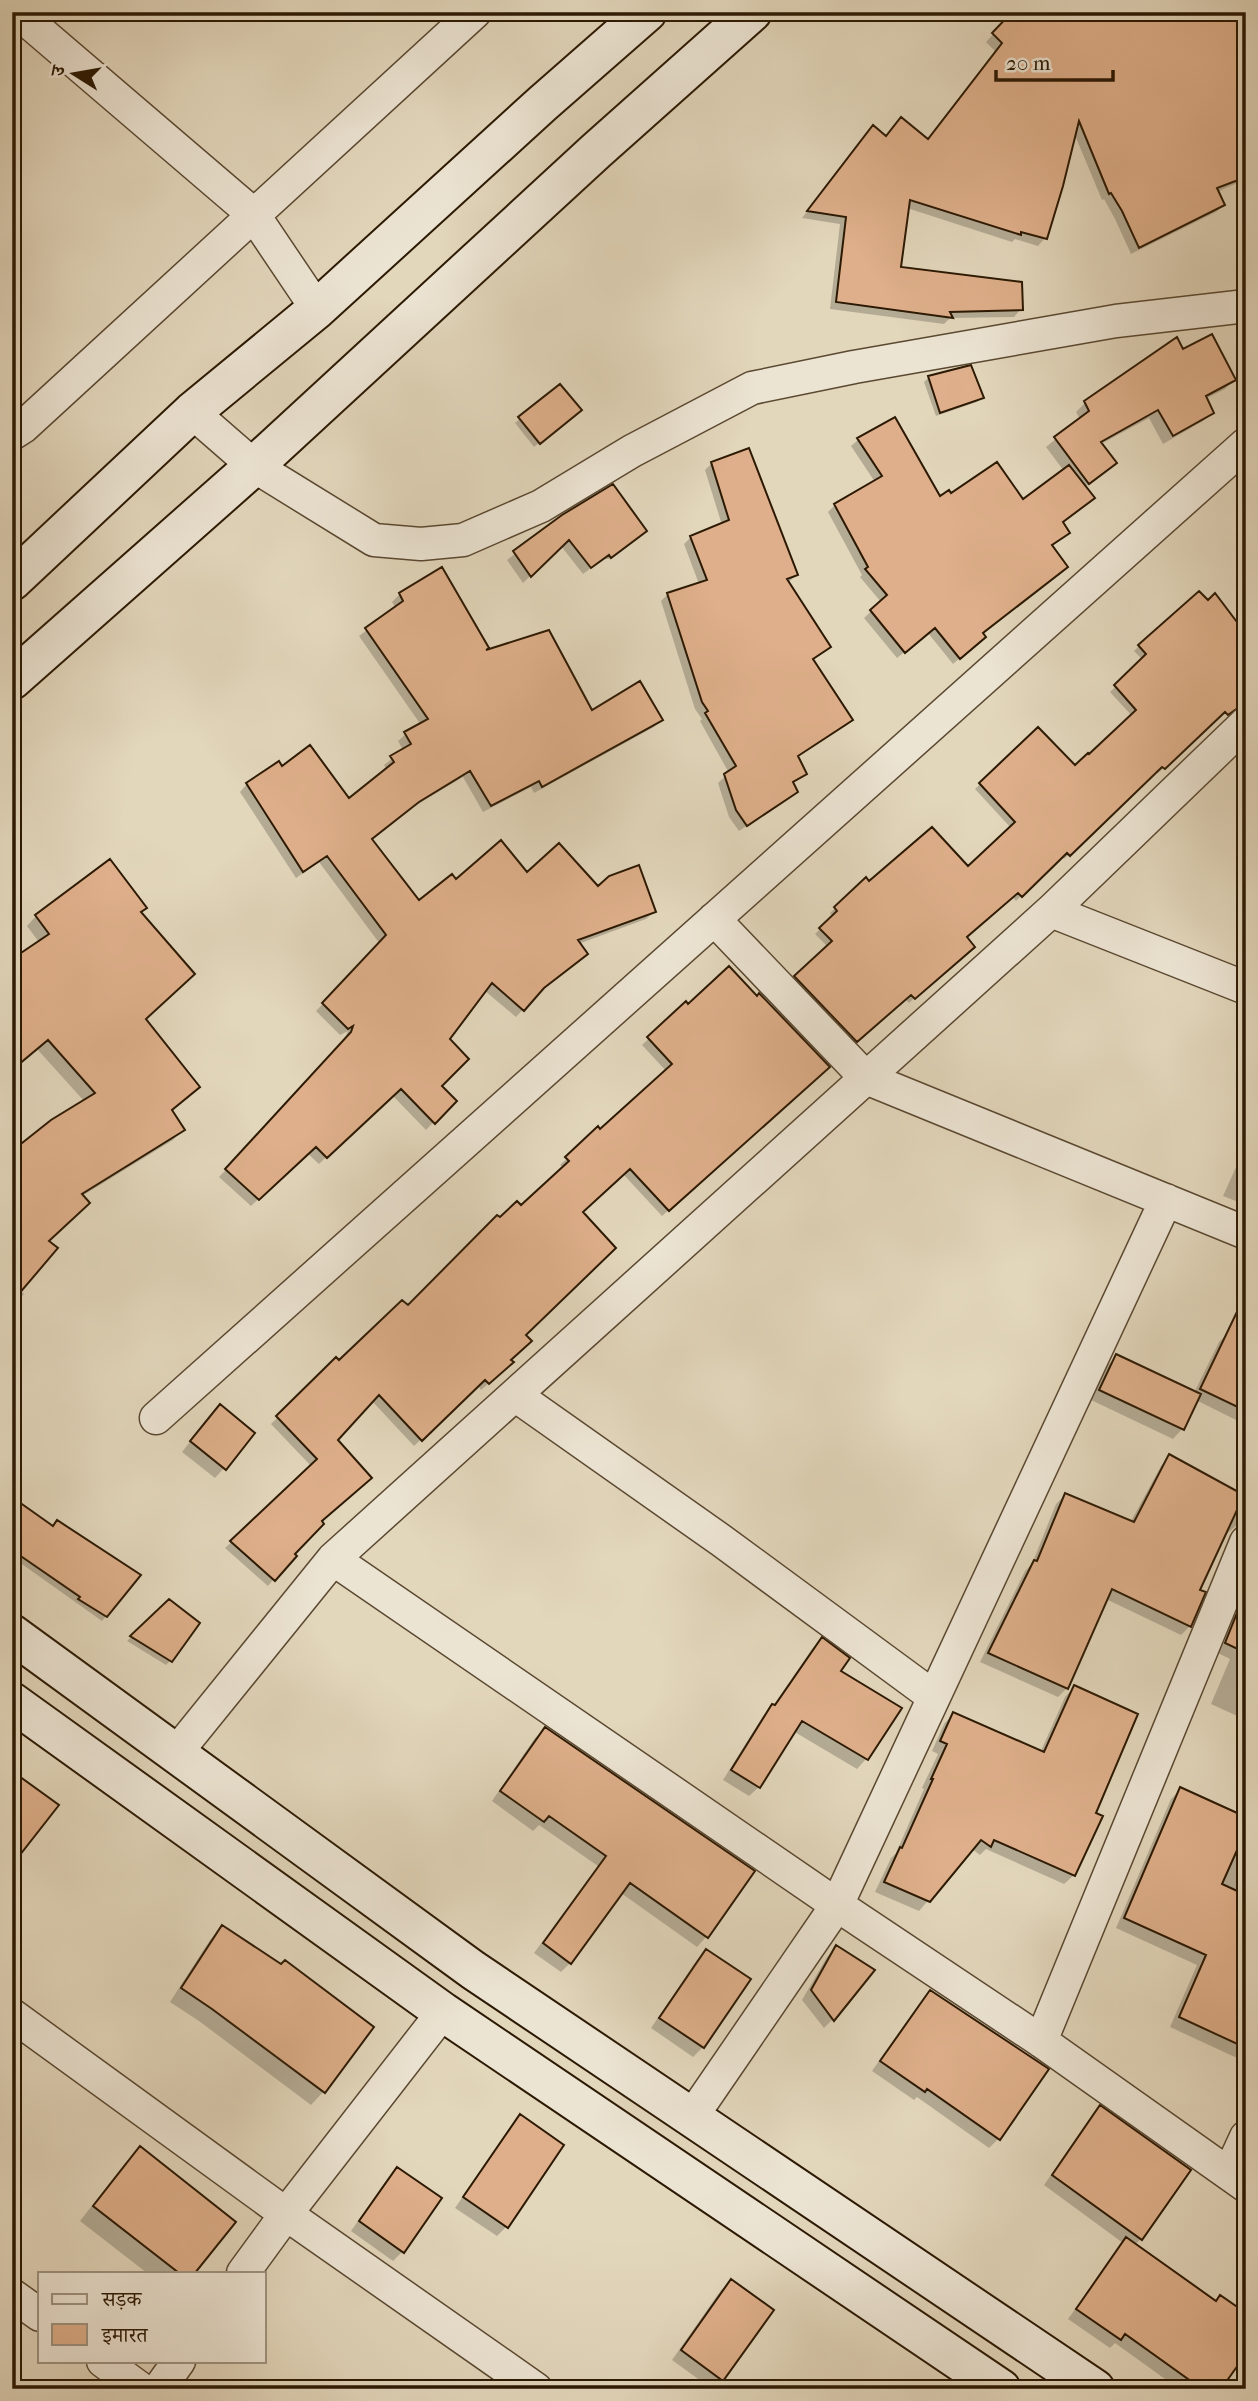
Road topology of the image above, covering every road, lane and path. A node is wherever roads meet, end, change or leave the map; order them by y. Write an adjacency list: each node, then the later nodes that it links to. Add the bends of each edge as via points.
1 (17, 12): 5 (street)
2 (475, 12): 5 (street)
3 (648, 12): 7 (main road)
4 (752, 12): 11 (main road)
5 (253, 214): 7 (street); 9 (street)
6 (1246, 306): 11 (street, via 1116,321 752,388 632,451 541,506 463,540 421,544 374,540)
7 (317, 309): 8 (main road)
8 (192, 412): 11 (street); 12 (main road)
9 (12, 434)
10 (1246, 444): 16 (street)
11 (254, 466): 13 (main road)
12 (12, 581)
13 (12, 680)
14 (1246, 723): 15 (street)
15 (1051, 911): 17 (street); 18 (street)
16 (714, 919): 18 (street); 22 (street)
17 (1246, 988)
18 (866, 1078): 19 (street); 21 (street)
19 (1166, 1200): 20 (street); 26 (street)
20 (1246, 1233)
21 (514, 1395): 24 (street); 26 (street)
22 (156, 1418)
23 (1246, 1542): 32 (street)
24 (333, 1559): 28 (street); 29 (street)
25 (12, 1634): 28 (main road)
26 (934, 1697): 29 (street)
27 (12, 1702): 30 (main road)
28 (176, 1753): 33 (main road, via 473,1970)
29 (837, 1905): 32 (street); 33 (street)
30 (443, 2012): 36 (street); 45 (main road)
31 (12, 2015): 36 (street)
32 (1041, 2041): 35 (street)
33 (691, 2118): 46 (main road)
34 (1246, 2137): 35 (street)
35 (1238, 2180)
36 (286, 2214): 37 (street); 44 (street)
37 (244, 2272)
38 (12, 2295): 39 (street)
39 (38, 2314)
40 (104, 2362): 42 (street)
41 (178, 2362): 43 (street)
42 (141, 2389)
43 (159, 2389)
44 (536, 2389)
45 (1001, 2389)
46 (1095, 2389)

